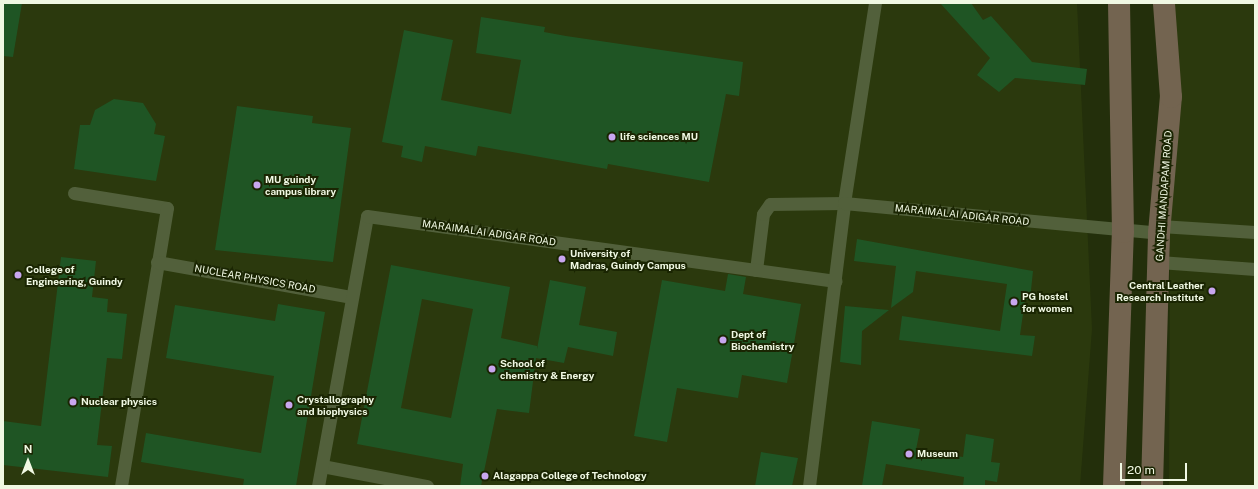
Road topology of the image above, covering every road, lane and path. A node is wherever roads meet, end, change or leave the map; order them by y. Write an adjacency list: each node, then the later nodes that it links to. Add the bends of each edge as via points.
1 (875, 3): 5 (lane)
2 (1119, 3): 7 (main road)
3 (1164, 3): 6 (main road, GANDHI MANDAPAM ROAD, via 1170,97)
4 (74, 193): 9 (lane, via 167,208)
5 (844, 203): 7 (lane, MARAIMALAI ADIGAR ROAD); 12 (lane, MARAIMALAI ADIGAR ROAD, via 770,204 763,214); 13 (lane)
6 (1160, 229): 7 (lane, MARAIMALAI ADIGAR ROAD); 8 (lane, MARAIMALAI ADIGAR ROAD); 10 (main road, GANDHI MANDAPAM ROAD)
7 (1123, 232): 20 (main road)
8 (1255, 232)
9 (157, 262): 14 (lane, NUCLEAR PHYSICS ROAD); 16 (lane)
10 (1159, 262): 11 (lane); 21 (main road, GANDHI MANDAPAM ROAD)
11 (1255, 269)
12 (756, 270): 13 (lane, MARAIMALAI ADIGAR ROAD); 14 (lane, MARAIMALAI ADIGAR ROAD, via 367,216)
13 (836, 281): 19 (lane)
14 (352, 297): 15 (lane)
15 (322, 466): 17 (lane); 18 (lane)
16 (121, 486)
17 (318, 486)
18 (427, 486)
19 (809, 486)
20 (1114, 486)
21 (1152, 486)

